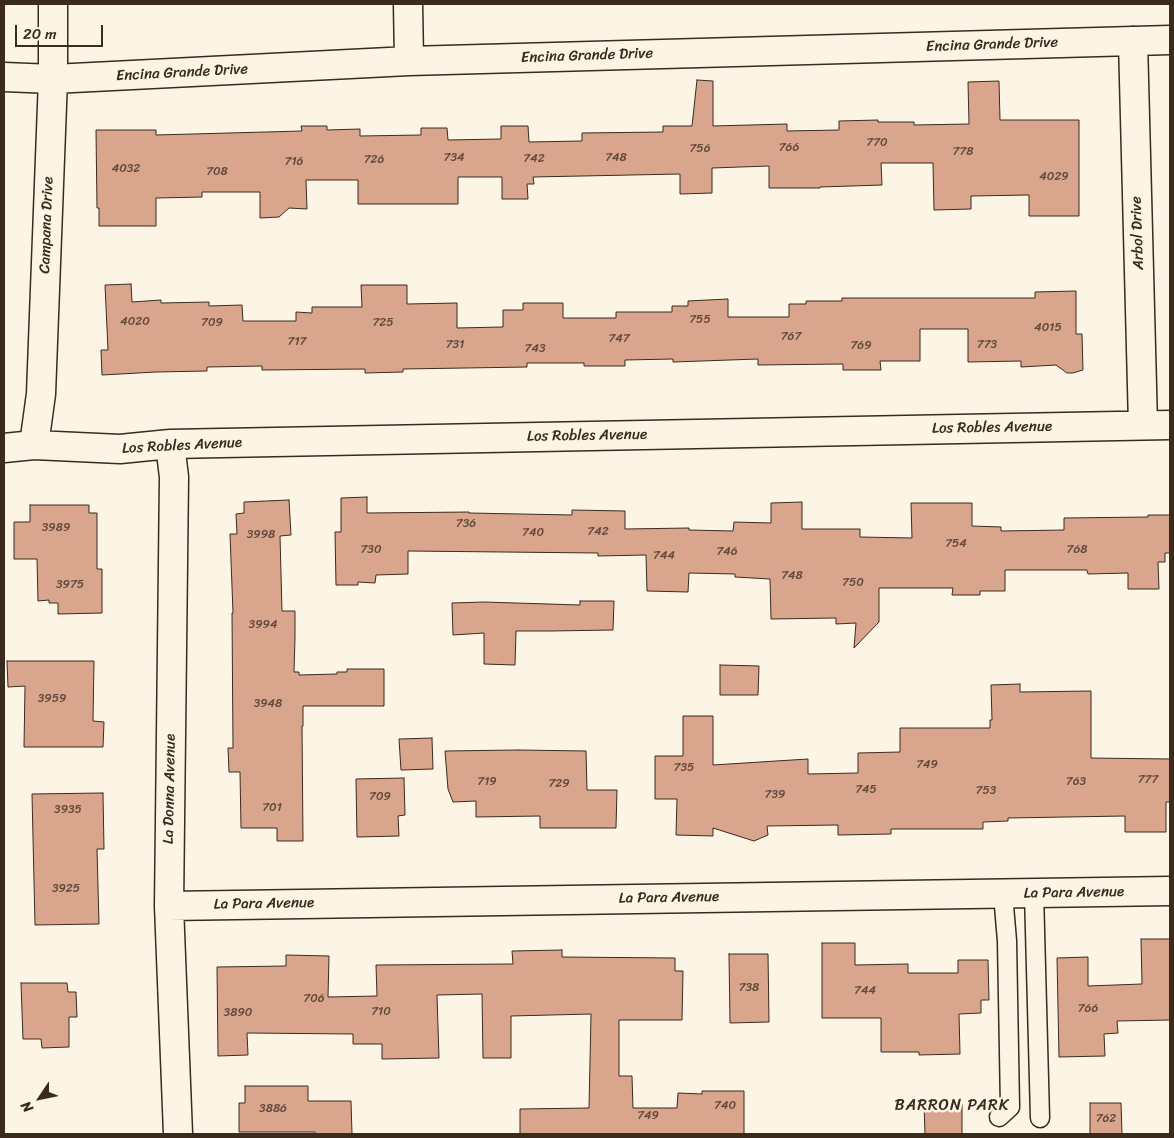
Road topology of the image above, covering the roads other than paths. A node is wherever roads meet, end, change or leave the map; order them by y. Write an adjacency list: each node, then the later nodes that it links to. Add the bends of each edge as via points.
1 (53, 4): 7 (street, Campana Drive)
2 (408, 4): 5 (street)
3 (1170, 40): 4 (street, Encina Grande Drive)
4 (1133, 41): 5 (street, Encina Grande Drive); 8 (street, Arbol Drive)
5 (409, 61): 7 (street, Encina Grande Drive)
6 (4, 77): 7 (street, Encina Grande Drive)
7 (53, 79): 11 (street, Campana Drive, via 41,394)
8 (1143, 425): 9 (street, Los Robles Avenue); 10 (street, Los Robles Avenue)
9 (1170, 425)
10 (170, 444): 11 (street, Los Robles Avenue, via 120,449); 16 (street, La Donna Avenue, via 174,477)
11 (34, 446): 12 (street, Los Robles Avenue)
12 (4, 448)
13 (1170, 891): 14 (street, La Para Avenue)
14 (1034, 893): 15 (street, La Para Avenue); 18 (lane)
15 (1003, 894): 16 (street, La Para Avenue); 17 (lane, via 1010,1107)
16 (169, 906): 19 (street, La Donna Avenue)
17 (999, 1117)
18 (1040, 1118)
19 (178, 1134)

